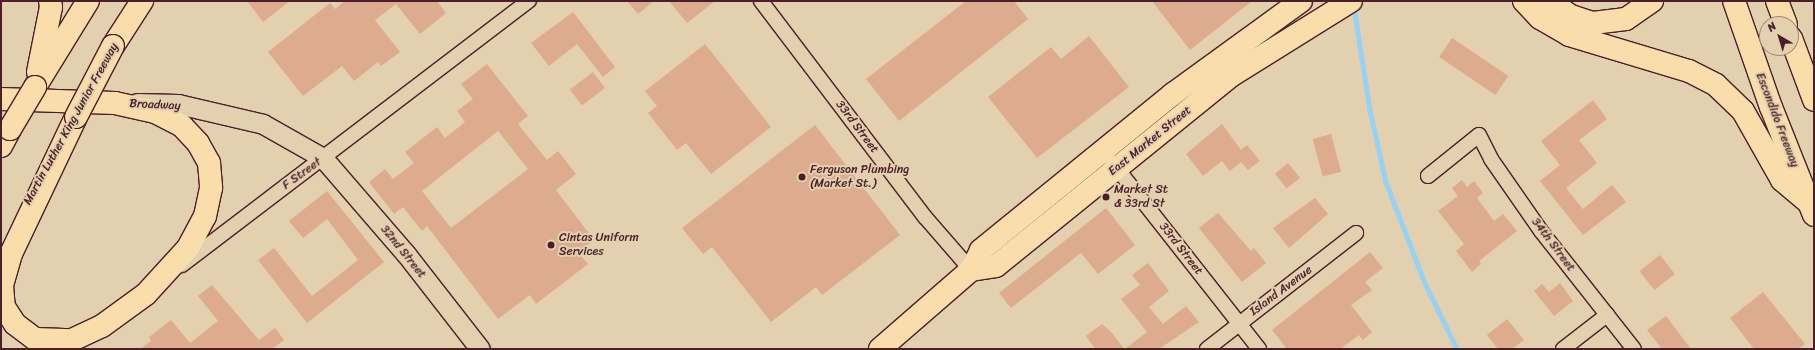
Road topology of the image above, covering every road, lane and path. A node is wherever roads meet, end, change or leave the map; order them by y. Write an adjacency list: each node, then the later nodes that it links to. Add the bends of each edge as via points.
1 (50, 1): 15 (main road, via 52,7)
2 (88, 1): 15 (main road)
3 (142, 1): 19 (main road, Martin Luther King Junior Freeway, bridge, via 113,46)
4 (528, 1): 22 (street, F Street)
5 (761, 1): 28 (street, 33rd Street, via 925,217)
6 (1301, 1): 21 (main road, East Market Street, via 1172,94)
7 (1351, 1): 23 (main road, East Market Street, via 1232,76)
8 (1524, 1): 25 (main road, via 1540,18 1569,35 1690,71 1716,85 1743,111 1782,180)
9 (1550, 1): 10 (main road, via 1572,16 1593,23 1626,19)
10 (1652, 1)
11 (1734, 1): 25 (main road, Escondido Freeway)
12 (1777, 1): 13 (main road)
13 (1783, 16)
14 (1798, 56): 17 (main road)
15 (35, 86): 20 (main road, bridge)
16 (1, 99): 18 (main road, Broadway)
17 (1814, 100)
18 (115, 103): 22 (main road, Broadway, via 178,104 262,124); 29 (main road, via 155,112 182,126 198,143 209,163 212,188 205,216 188,248)
19 (76, 117): 27 (main road, Martin Luther King Junior Freeway); 29 (main road, via 11,254 2,286 4,307 15,324 29,336 50,342 64,341 102,326)
20 (6, 137)
21 (1102, 150): 23 (street, 33rd Street); 28 (main road, East Market Street, via 981,250)
22 (323, 158): 29 (street, F Street); 33 (main road, 32nd Street, via 406,254)
23 (1116, 167): 28 (main road, East Market Street, via 996,266); 31 (street, 33rd Street)
24 (1428, 176): 30 (street, 34th Street, via 1479,136 1491,159 1541,231)
25 (1811, 208)
26 (1356, 233): 31 (street, Island Avenue)
27 (1, 247)
28 (971, 270): 34 (main road, East Market Street)
29 (146, 294): 32 (street, F Street)
30 (1607, 315): 37 (street); 38 (street, 34th Street)
31 (1239, 324): 35 (street, Island Avenue); 36 (street, 33rd Street)
32 (77, 349)
33 (480, 349)
34 (880, 349)
35 (1207, 349)
36 (1259, 349)
37 (1563, 349)
38 (1634, 349)

